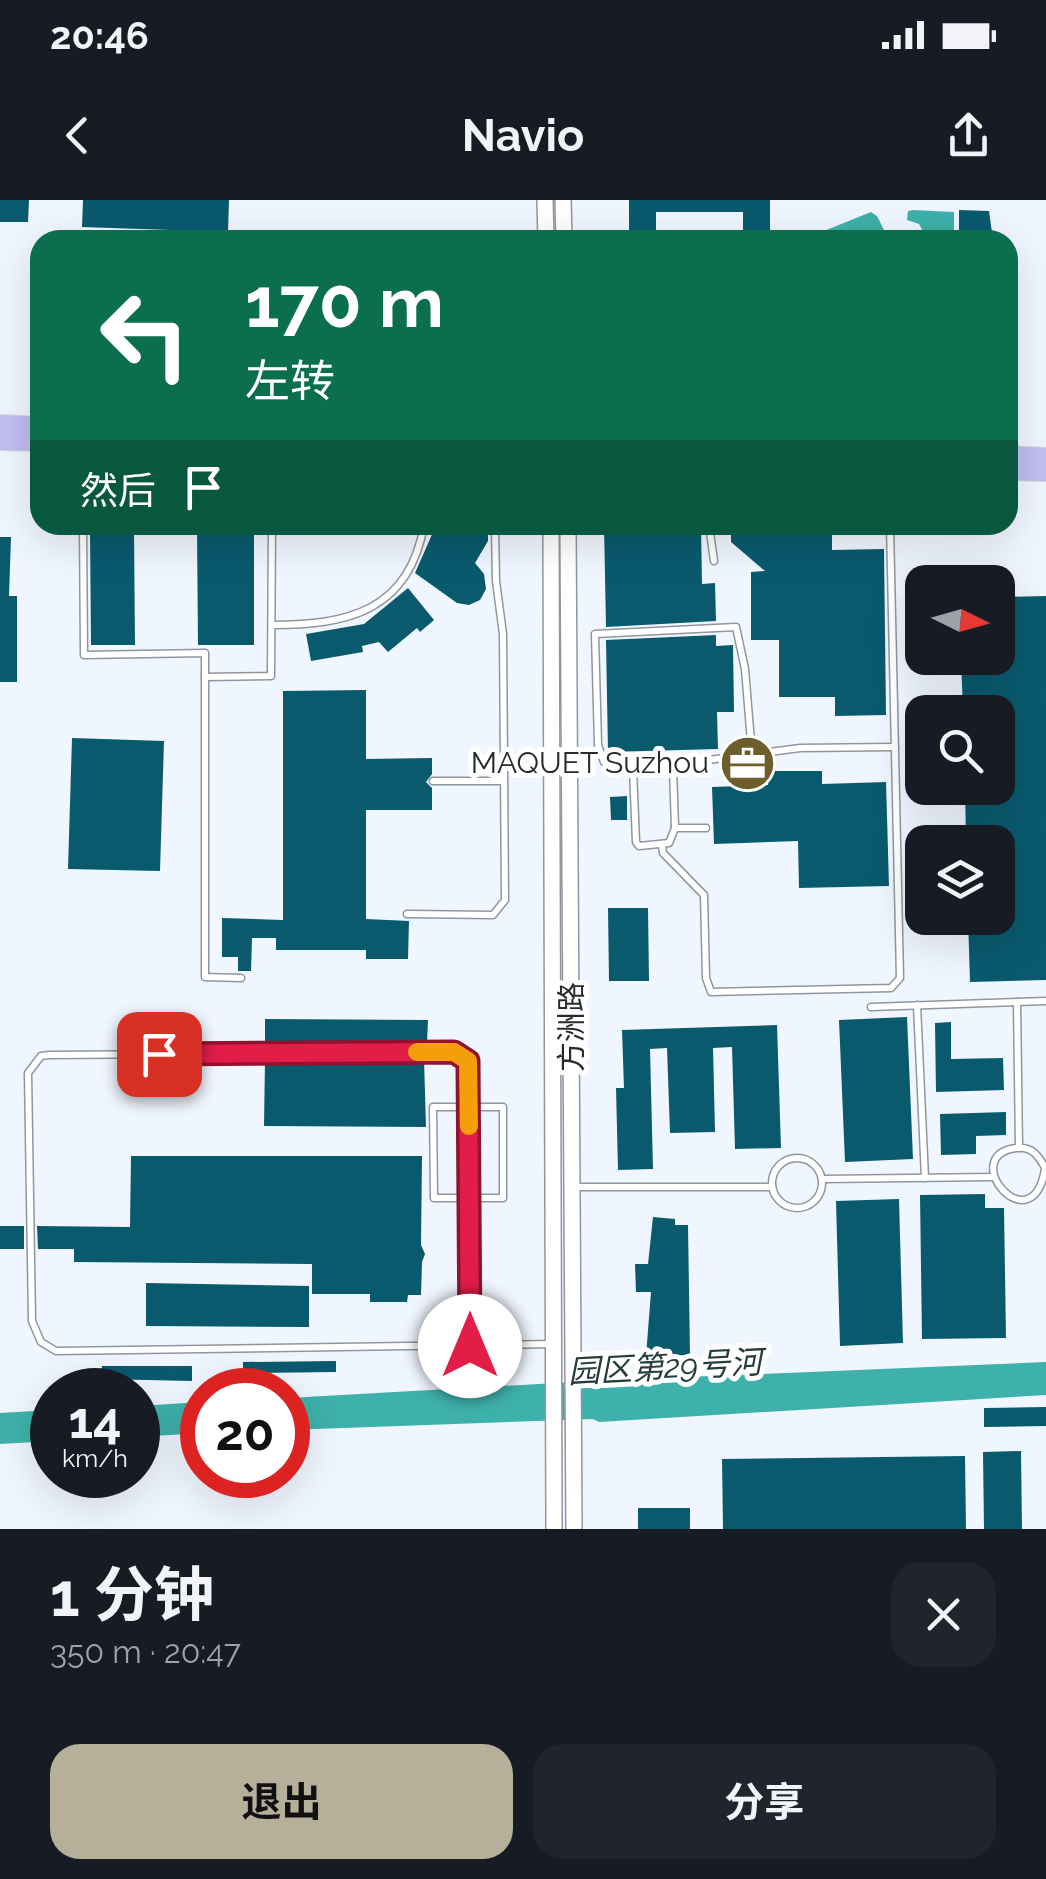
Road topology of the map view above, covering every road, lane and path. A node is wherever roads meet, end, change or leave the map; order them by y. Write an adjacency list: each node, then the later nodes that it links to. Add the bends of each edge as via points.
1 (545, 200): 3 (main road)
2 (564, 200): 4 (main road)
3 (546, 230)
4 (564, 230)
5 (0, 424): 6 (main road)
6 (30, 426)
7 (0, 441): 8 (main road)
8 (30, 442)
9 (1018, 456): 10 (main road)
10 (1046, 457)
11 (1018, 471): 12 (main road)
12 (1046, 472)
13 (83, 535): 23 (lane, via 84,655 205,653)
14 (272, 535): 22 (lane)
15 (422, 535): 22 (lane, via 408,570 368,610 340,621)
16 (495, 535): 29 (lane, via 503,634)
17 (551, 535): 48 (main road, 方洲路)
18 (568, 535): 45 (main road, 方洲路)
19 (710, 535): 21 (lane)
20 (890, 535): 24 (lane)
21 (714, 562)
22 (272, 624): 23 (lane, via 271,676)
23 (205, 676): 34 (lane, via 205,977)
24 (895, 747): 25 (lane); 32 (lane, via 900,978 891,988 710,992 704,895)
25 (752, 754): 26 (lane); 27 (lane, via 736,628 595,634 598,745 604,762)
26 (673, 768): 27 (lane); 30 (lane)
27 (633, 769): 32 (lane, via 636,842)
28 (432, 781): 29 (lane)
29 (502, 781): 33 (lane, via 505,900 492,915)
30 (674, 828): 31 (lane); 32 (lane)
31 (706, 828)
32 (662, 845)
33 (407, 914)
34 (241, 978)
35 (1046, 1001): 36 (lane)
36 (1017, 1002): 37 (lane); 40 (lane)
37 (917, 1005): 38 (lane); 43 (lane)
38 (870, 1007)
39 (468, 1107): 47 (lane); 47 (lane, via 433,1107 434,1198); 47 (lane, via 503,1106 503,1198); 49 (lane, via 468,1061 454,1052 40,1056 28,1073 32,1321 46,1346)
40 (1019, 1148): 41 (lane, via 1038,1155); 42 (lane, via 996,1161)
41 (1046, 1169): 42 (lane, via 1031,1197 1001,1192)
42 (994, 1177): 43 (lane)
43 (926, 1178): 44 (lane)
44 (823, 1179): 46 (lane, via 809,1206 793,1209 779,1202); 46 (lane, via 802,1157 774,1171)
45 (574, 1187): 46 (lane); 51 (main road, 方洲路)
46 (772, 1187)
47 (469, 1198): 49 (lane)
48 (554, 1344): 49 (lane); 50 (main road, 方洲路)
49 (470, 1346)
50 (554, 1529)
51 (574, 1529)

